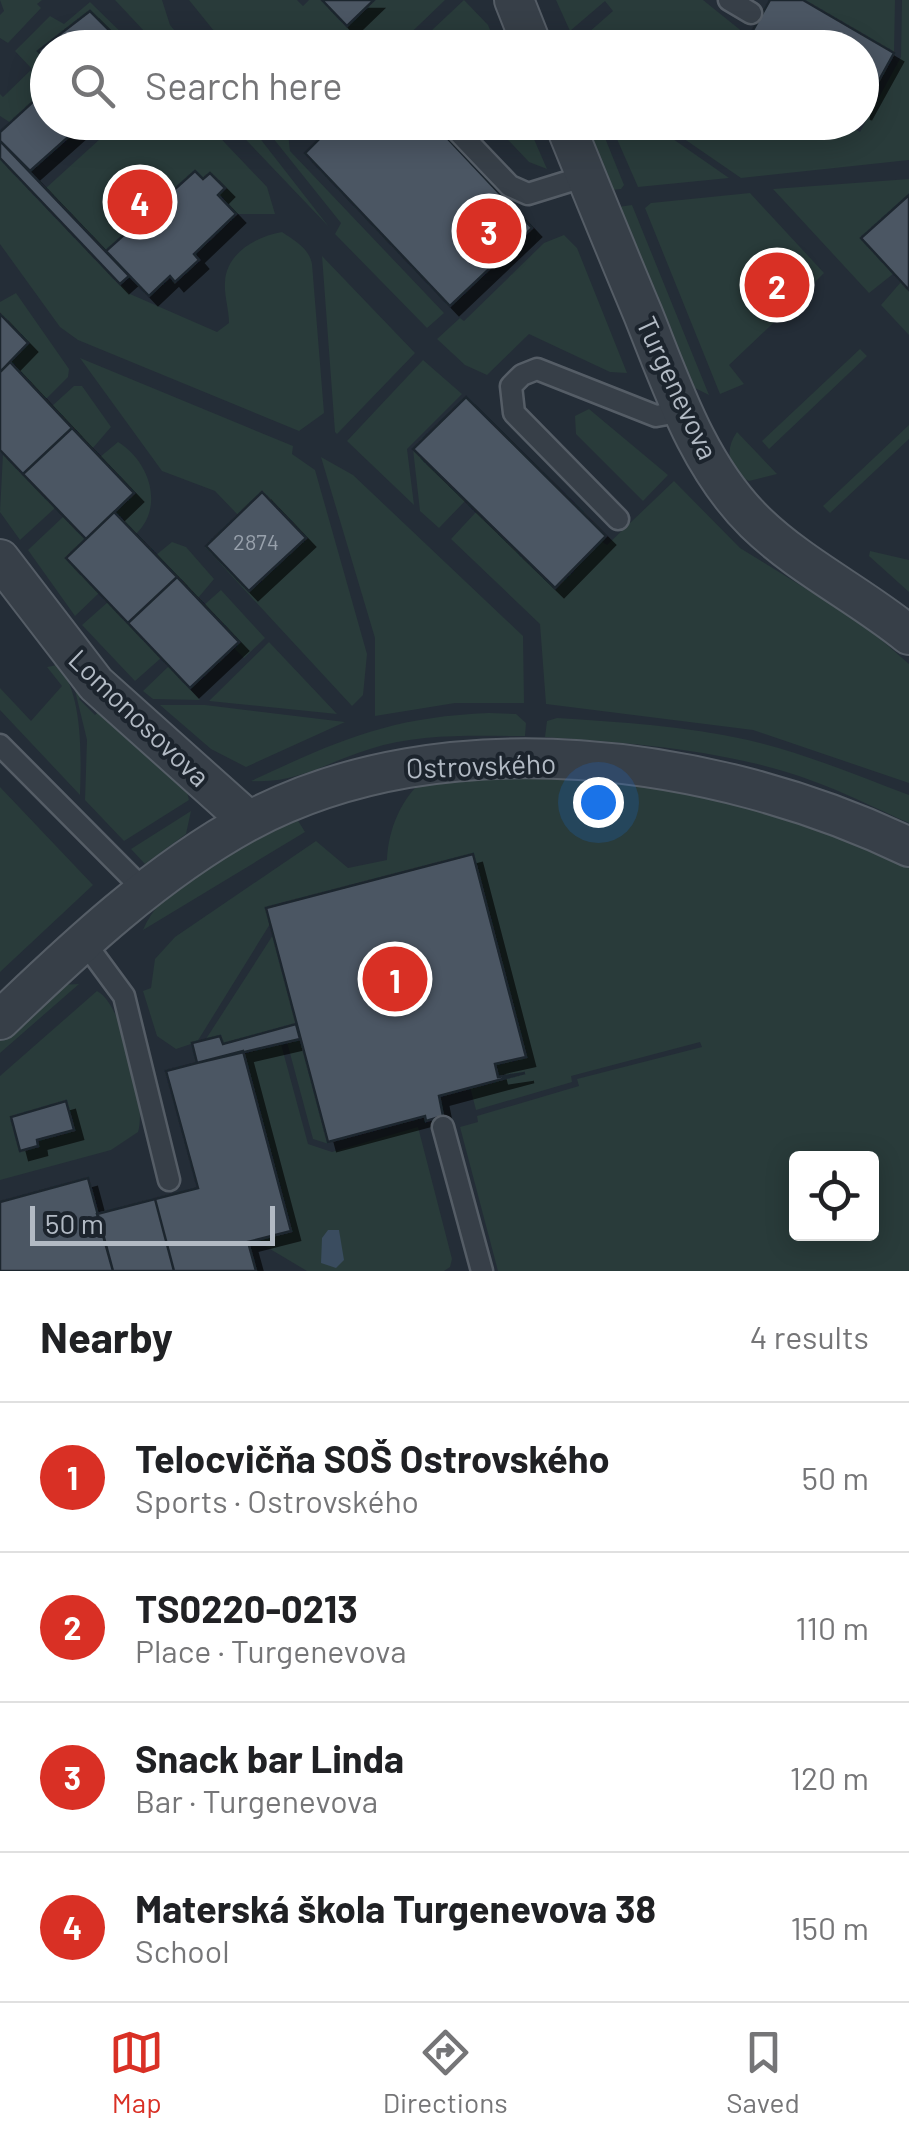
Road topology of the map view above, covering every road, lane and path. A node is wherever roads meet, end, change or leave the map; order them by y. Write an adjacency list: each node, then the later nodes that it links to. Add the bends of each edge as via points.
1 (514, 0): 4 (street)
2 (729, 0): 3 (lane)
3 (751, 13)
4 (526, 30)
5 (466, 140): 7 (lane, via 510,186 528,194)
6 (571, 140): 7 (street, Turgenevova)
7 (586, 176): 8 (street, Turgenevova)
8 (684, 411): 9 (lane, via 656,416 537,370 511,386 514,412); 11 (street, Turgenevova, via 720,480 753,520)
9 (618, 519)
10 (0, 560): 13 (street, Lomonosovova, via 96,684)
11 (909, 635)
12 (0, 745): 15 (lane)
13 (249, 822): 14 (street, Ostrovského, via 357,777 412,765 547,762 754,786 820,806); 15 (street, Ostrovského)
14 (909, 847)
15 (146, 892): 16 (street, Ostrovského)
16 (85, 943): 17 (street, Ostrovského); 19 (lane, via 124,996)
17 (0, 1020)
18 (443, 1127): 20 (lane)
19 (169, 1180)
20 (482, 1271)

